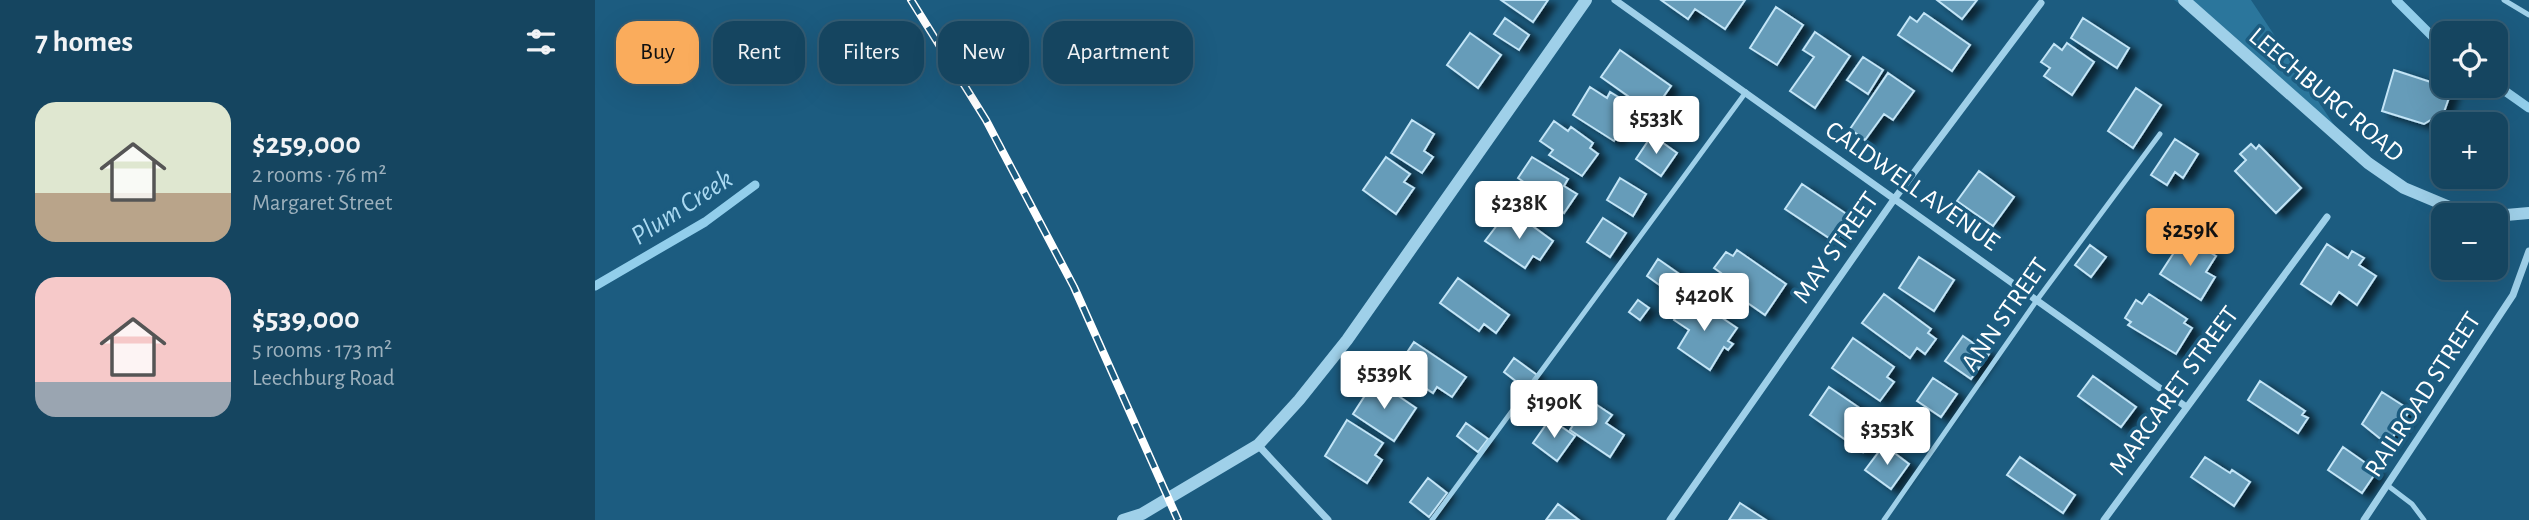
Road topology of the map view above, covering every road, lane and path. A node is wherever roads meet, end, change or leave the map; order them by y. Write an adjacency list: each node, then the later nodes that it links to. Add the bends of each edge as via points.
1 (1586, 0): 17 (street, via 1347,340)
2 (1615, 0): 7 (street, CALDWELL AVENUE)
3 (2185, 0): 10 (street, LEECHBURG ROAD, via 2368,163 2404,188)
4 (2504, 0): 6 (lane)
5 (2041, 3): 9 (street, MAY STREET)
6 (2529, 15)
7 (1746, 92): 9 (street, CALDWELL AVENUE); 21 (lane)
8 (2160, 134): 15 (lane, ANN STREET)
9 (1895, 198): 15 (street, CALDWELL AVENUE); 22 (street, MAY STREET)
10 (2440, 203)
11 (2529, 213): 12 (street, LEECHBURG ROAD)
12 (2508, 215)
13 (2327, 217): 16 (street, MARGARET STREET)
14 (2529, 251): 18 (street, RAILROAD STREET, via 2513,295)
15 (2037, 300): 16 (street, CALDWELL AVENUE); 23 (lane, ANN STREET)
16 (2185, 406): 24 (street, MARGARET STREET)
17 (1258, 445): 19 (street, via 1142,514); 20 (street)
18 (2387, 485): 25 (street, RAILROAD STREET); 26 (lane)
19 (1123, 520)
20 (1328, 520)
21 (1432, 520)
22 (1670, 520)
23 (1884, 520)
24 (2103, 520)
25 (2364, 520)
26 (2424, 520)

